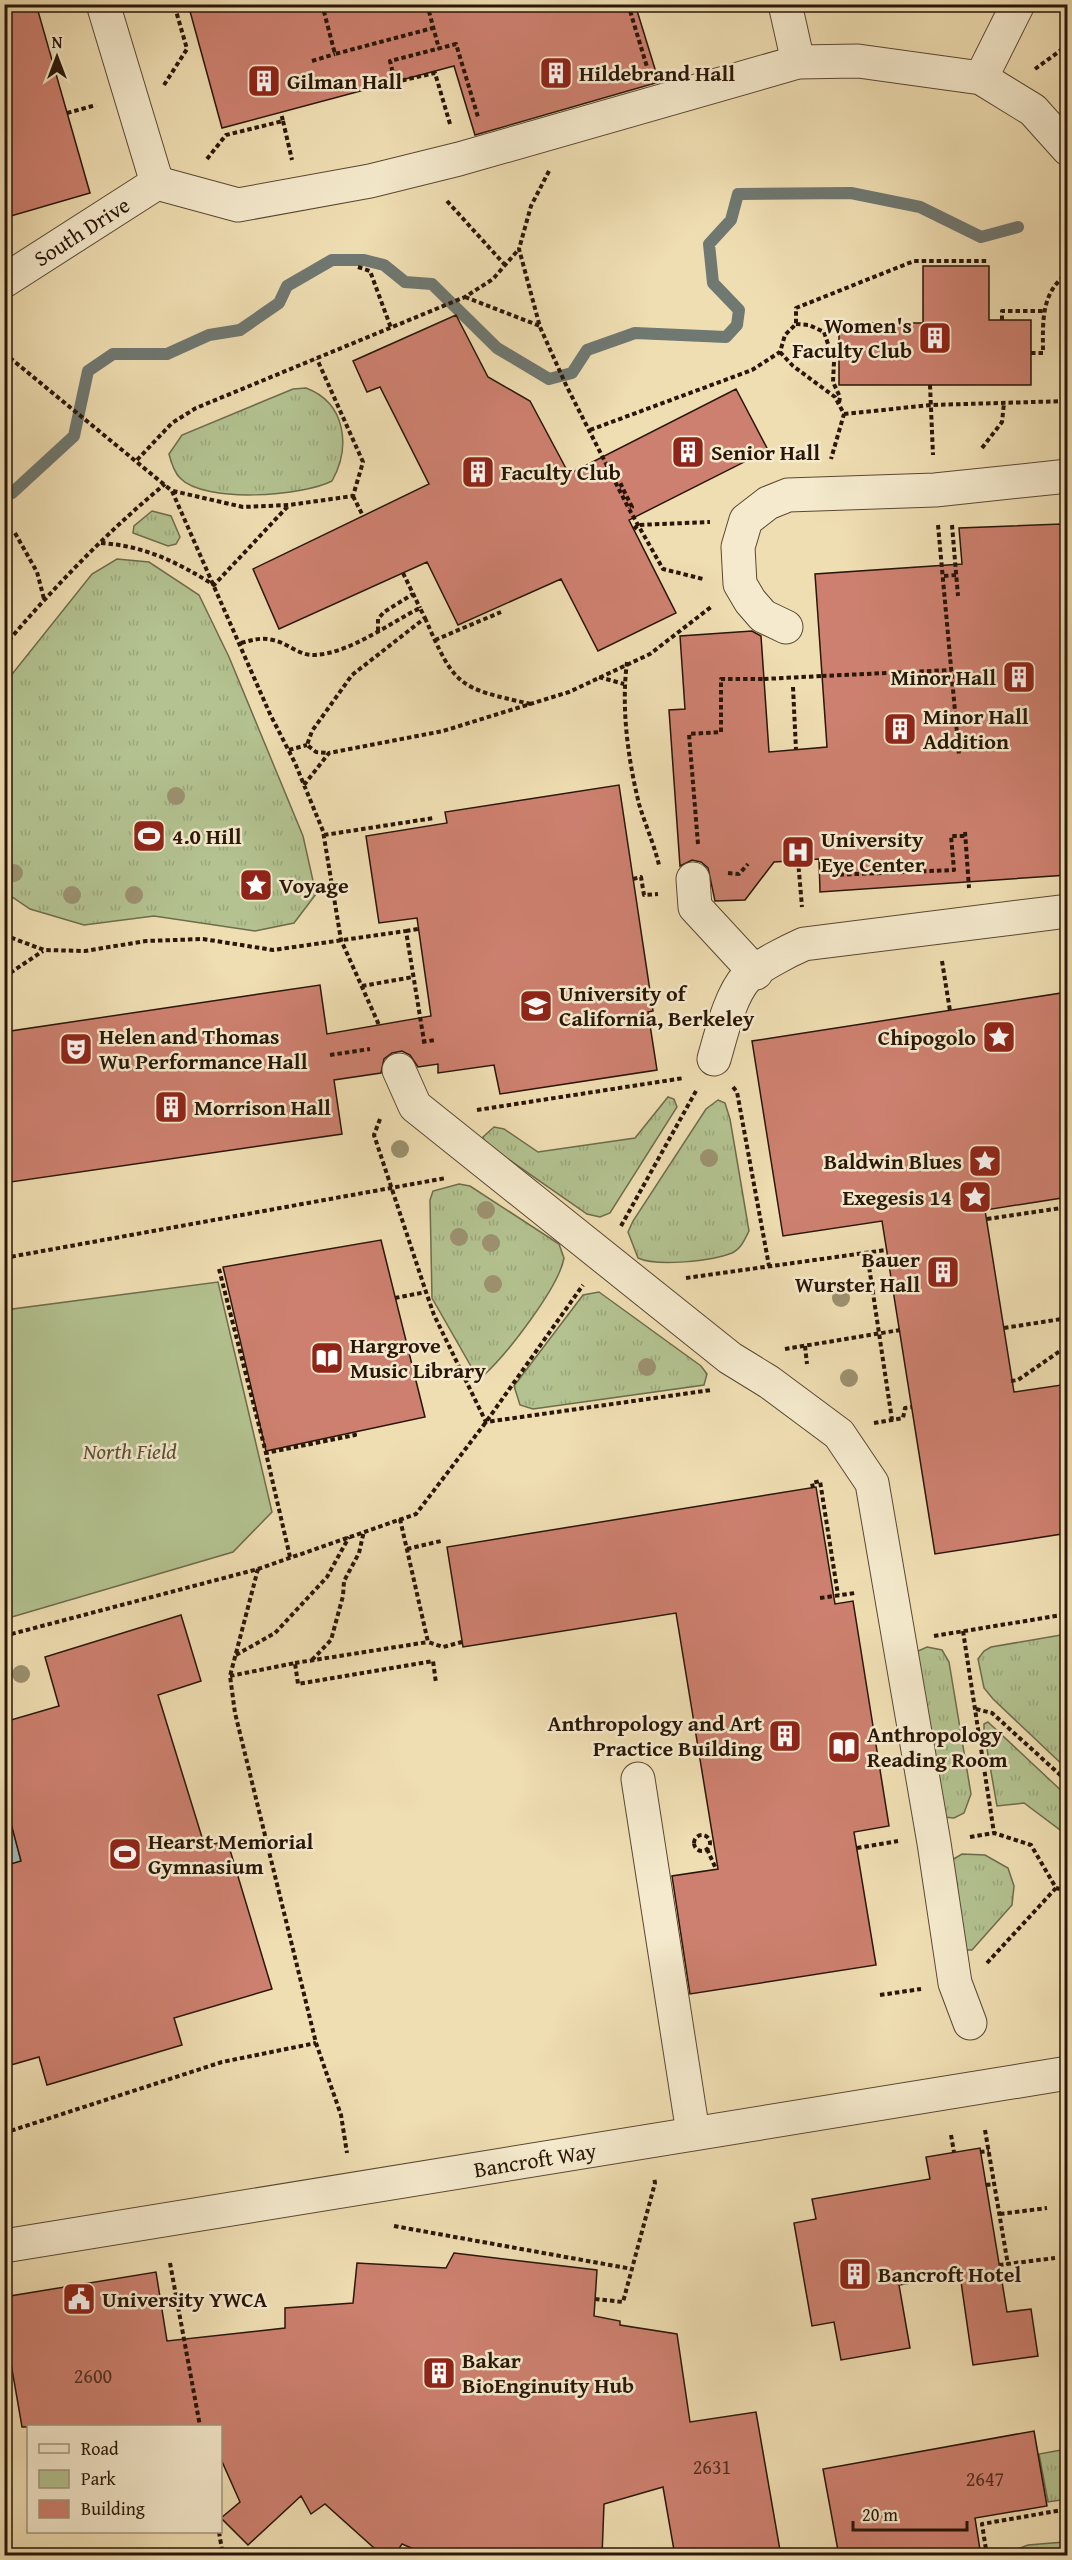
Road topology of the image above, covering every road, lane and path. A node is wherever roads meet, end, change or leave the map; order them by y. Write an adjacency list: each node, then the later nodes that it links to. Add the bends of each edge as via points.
1 (103, 4): 16 (street)
2 (174, 4): 16 (path, via 187,49 166,84)
3 (321, 4): 11 (path)
4 (427, 4): 7 (path)
5 (785, 4): 13 (street)
6 (1018, 4): 15 (street)
7 (433, 28): 10 (path); 11 (path)
8 (1068, 45): 14 (path)
9 (448, 46): 10 (path)
10 (439, 49): 17 (path, via 390,61 395,82 435,73)
11 (335, 54): 12 (path)
12 (312, 61)
13 (798, 62): 15 (street, via 858,61); 23 (street, via 370,181 238,205)
14 (1027, 75)
15 (981, 78): 21 (street, via 1033,110)
16 (131, 96): 23 (street)
17 (445, 108)
18 (281, 113): 19 (path)
19 (283, 121): 20 (path); 23 (path, via 226,135)
20 (285, 132)
21 (1068, 149)
22 (549, 171): 25 (path, via 531,206)
23 (171, 186): 30 (street, South Drive)
24 (447, 201): 27 (path)
25 (519, 249): 27 (path); 35 (path)
26 (988, 261): 34 (path, via 914,261 796,308)
27 (505, 265): 31 (path, via 493,279)
28 (357, 267): 36 (path, via 370,271)
29 (1068, 273): 32 (path, via 1048,296)
30 (4, 281)
31 (465, 297): 35 (path); 36 (path)
32 (1043, 311): 33 (path, via 1002,311); 39 (path, via 1043,353)
33 (1002, 320)
34 (796, 324): 37 (path, via 785,335); 40 (path, via 824,332 832,356)
35 (540, 327): 49 (path)
36 (391, 328): 41 (path)
37 (780, 352): 45 (path); 49 (path, via 752,370)
38 (4, 353): 52 (path)
39 (1031, 353)
40 (839, 357)
41 (317, 359): 52 (path, via 196,408 172,423); 58 (path, via 363,462)
42 (834, 362): 45 (path)
43 (930, 385): 47 (path)
44 (1068, 401): 46 (path)
45 (838, 403): 48 (path)
46 (1004, 403): 47 (path); 51 (path, via 1002,422 989,442)
47 (931, 405): 48 (path); 50 (path)
48 (844, 414): 57 (path)
49 (590, 430): 60 (path)
50 (933, 453)
51 (974, 455)
52 (137, 460): 54 (path)
53 (1068, 476): 57 (street, via 935,490)
54 (165, 484): 56 (path); 68 (path)
55 (623, 484): 60 (path, via 632,507)
56 (172, 491): 59 (path, via 243,507); 73 (path)
57 (833, 494): 61 (street); 63 (street, via 788,495 768,503)
58 (353, 496): 59 (path); 62 (path)
59 (289, 505): 73 (path)
60 (629, 509): 64 (path)
61 (898, 514): 72 (path, via 952,522)
62 (363, 516)
63 (746, 520): 64 (path); 70 (street, via 738,547)
64 (638, 525): 66 (path); 70 (path, via 663,568 702,579)
65 (939, 528): 71 (path)
66 (634, 529)
67 (15, 533): 76 (path, via 37,572)
68 (101, 543): 73 (path, via 130,545 161,556); 76 (path)
69 (403, 573): 74 (path)
70 (740, 574): 80 (street, via 750,601 763,616); 85 (path, via 650,654)
71 (944, 576): 72 (path); 86 (path)
72 (956, 576): 75 (path)
73 (214, 585): 83 (path)
74 (413, 594): 77 (path); 81 (path, via 384,612 378,620)
75 (958, 596)
76 (44, 600): 84 (path)
77 (420, 608): 79 (path); 81 (path)
78 (501, 612): 82 (path)
79 (425, 618): 82 (path); 91 (path, via 352,675 312,731)
80 (786, 627)
81 (378, 631): 83 (path, via 337,650 315,655 274,640 259,638)
82 (435, 640): 90 (path, via 448,669 467,687)
83 (241, 643): 92 (path)
84 (4, 646)
85 (627, 662): 87 (path); 88 (path)
86 (952, 670): 95 (path); 101 (path, bridge, via 721,679 721,732 689,734)
87 (599, 677): 88 (path); 90 (path)
88 (624, 684): 102 (path, via 631,760)
89 (793, 687): 93 (path)
90 (532, 704): 94 (path, via 443,731)
91 (307, 745): 92 (path); 94 (path, via 316,752)
92 (289, 750): 96 (path)
93 (796, 750)
94 (329, 753): 96 (path)
95 (958, 755)
96 (304, 785): 98 (path)
97 (434, 818): 98 (path)
98 (324, 835): 113 (path)
99 (798, 860): 107 (path)
100 (748, 864): 101 (path, via 739,874)
101 (704, 867): 115 (street, via 695,907)
102 (661, 874)
103 (832, 875): 104 (path, via 954,870 951,836 965,834)
104 (968, 876)
105 (633, 879): 106 (path, via 641,877 644,896)
106 (664, 894)
107 (802, 909)
108 (1068, 911): 109 (street)
109 (936, 928): 115 (street, via 804,944 778,956); 119 (path)
110 (418, 929): 111 (path)
111 (406, 931): 113 (path); 117 (path)
112 (4, 935): 114 (path)
113 (341, 940): 114 (path, via 273,950 203,939 146,941 85,951); 118 (path)
114 (44, 950): 116 (path)
115 (756, 973): 122 (street, via 748,977 726,1014)
116 (4, 977)
117 (413, 977): 118 (path); 121 (path)
118 (362, 986): 120 (path)
119 (950, 1011)
120 (379, 1025)
121 (424, 1041)
122 (710, 1067): 124 (path); 131 (path); 133 (path, via 737,1092)
123 (399, 1070): 124 (street, via 415,1106)
124 (429, 1117): 125 (street)
125 (494, 1169): 126 (path); 131 (street)
126 (391, 1188): 132 (path); 136 (path)
127 (1067, 1207): 128 (path)
128 (987, 1219)
129 (886, 1250): 130 (path)
130 (867, 1252): 133 (path); 141 (path)
131 (604, 1256): 135 (street); 151 (path)
132 (4, 1258)
133 (769, 1266): 135 (path)
134 (219, 1269): 153 (path)
135 (638, 1285): 147 (street, via 730,1358)
136 (426, 1292): 137 (path); 151 (path)
137 (395, 1298)
138 (1068, 1318): 139 (path)
139 (1004, 1328)
140 (900, 1330): 141 (path)
141 (879, 1334): 143 (path); 150 (path)
142 (1068, 1342): 146 (path, via 1018,1380)
143 (805, 1346): 144 (path); 145 (path)
144 (796, 1347)
145 (807, 1363)
146 (1011, 1381)
147 (769, 1382): 151 (path); 168 (street, via 839,1434 872,1483)
148 (912, 1407): 149 (path)
149 (905, 1408)
150 (892, 1420)
151 (486, 1422): 155 (path, via 416,1514)
152 (354, 1432): 153 (path, via 355,1435)
153 (266, 1453): 160 (path)
154 (813, 1488): 162 (path, via 812,1483 820,1481)
155 (400, 1519): 156 (path); 159 (path)
156 (364, 1531): 157 (path); 170 (path, via 359,1553 344,1581 331,1640)
157 (349, 1537): 160 (path); 169 (path, via 327,1577 275,1633)
158 (441, 1541): 159 (path)
159 (407, 1549): 166 (path)
160 (290, 1557): 161 (path)
161 (258, 1569): 165 (path); 169 (path)
162 (838, 1595)
163 (1068, 1614): 164 (path)
164 (963, 1631): 168 (path); 174 (path)
165 (4, 1636)
166 (428, 1642): 167 (path, via 443,1647); 170 (path)
167 (462, 1642)
168 (900, 1642): 179 (street)
169 (236, 1655): 172 (path)
170 (312, 1660): 171 (path)
171 (295, 1663): 172 (path); 173 (path, via 298,1684 433,1661)
172 (230, 1676): 187 (path, via 243,1750)
173 (436, 1683)
174 (975, 1708): 176 (path, via 992,1713); 177 (path)
175 (638, 1779): 191 (street)
176 (1068, 1782)
177 (994, 1833): 179 (path); 183 (path, via 1031,1845)
178 (900, 1840): 180 (path)
179 (934, 1843): 185 (street)
180 (857, 1848)
181 (707, 1849): 181 (path, via 707,1837 695,1839 696,1848); 182 (path)
182 (716, 1869)
183 (1056, 1888): 184 (path); 185 (path, via 974,1977)
184 (1068, 1891)
185 (955, 1983): 186 (street)
186 (970, 2023)
187 (316, 2043): 190 (path, via 222,2062); 199 (path, via 340,2115)
188 (1068, 2073): 191 (street, Bancroft Way)
189 (986, 2130): 193 (path)
190 (4, 2133)
191 (693, 2133): 199 (street, Bancroft Way)
192 (951, 2135): 194 (path)
193 (989, 2151): 195 (path); 197 (path)
194 (954, 2152)
195 (980, 2152)
196 (655, 2183): 208 (path)
197 (995, 2184): 198 (path); 201 (path)
198 (986, 2185)
199 (354, 2190): 203 (street, Bancroft Way)
200 (1047, 2208): 201 (path)
201 (1000, 2214): 207 (path)
202 (394, 2226): 208 (path)
203 (4, 2246)
204 (1055, 2258): 207 (path)
205 (170, 2263): 210 (path)
206 (999, 2265): 207 (path)
207 (1008, 2265)
208 (632, 2269): 209 (path, via 623,2302)
209 (595, 2299)
210 (200, 2425)
211 (1068, 2509): 214 (path, via 982,2524)
212 (219, 2533): 213 (path)
213 (223, 2556)
214 (987, 2556)

